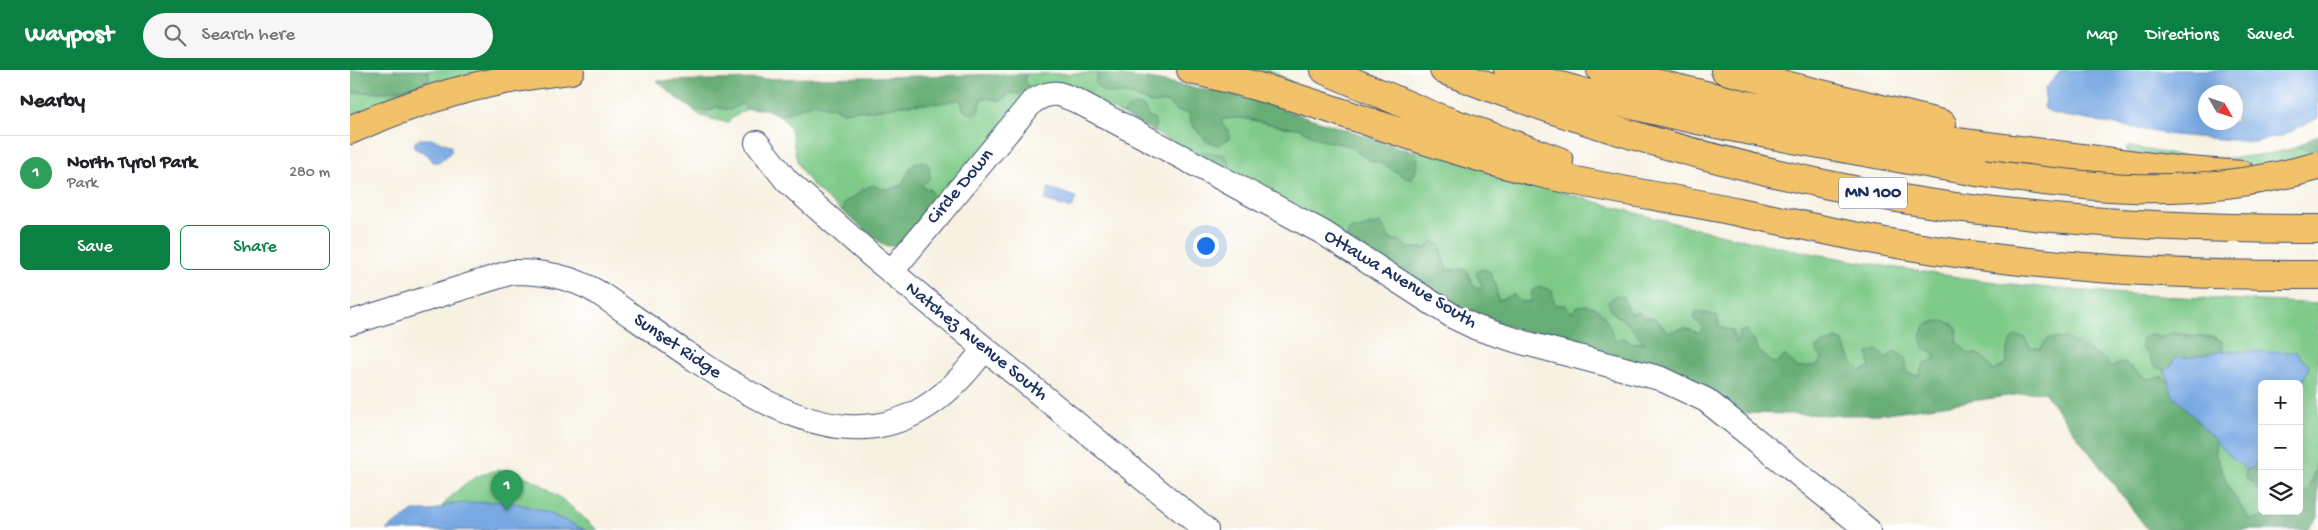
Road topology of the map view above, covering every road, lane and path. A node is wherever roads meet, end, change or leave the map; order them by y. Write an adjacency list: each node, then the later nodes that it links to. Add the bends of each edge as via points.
1 (570, 70): 9 (highway, via 518,78 435,98)
2 (1191, 70): 14 (highway, via 1260,87 1441,146 1540,173)
3 (1326, 70): 14 (highway, MN 100, via 1507,144 1664,193)
4 (1444, 70): 15 (highway, MN 100, via 1547,109 1653,141 1756,169 1882,195 2100,222 2196,228)
5 (1508, 70): 12 (highway, bridge, via 1590,95 1728,126 1982,173 2099,187 2174,189 2238,184)
6 (1604, 70): 11 (highway, via 1815,119 2022,152)
7 (1725, 70): 11 (highway, via 1878,109)
8 (1032, 102): 16 (street, Circle Down); 23 (street, Ottawa Avenue South, via 1055,92 1079,102 1295,217 1477,328 1525,344 1659,378 1706,400)
9 (350, 130)
10 (757, 143): 16 (street, Natchez Avenue South, via 787,181)
11 (2100, 159): 13 (highway, via 2175,170)
12 (2318, 166)
13 (2318, 180)
14 (1740, 212): 18 (highway, MN 100, via 1895,244 2005,260)
15 (2318, 229)
16 (891, 272): 21 (street, Natchez Avenue South)
17 (2318, 275): 18 (highway, MN 100)
18 (2235, 276): 19 (highway)
19 (2318, 292)
20 (350, 323): 21 (street, Sunset Ridge, via 512,272 565,277 599,293 753,397 794,416 852,428 903,420 930,405 953,388)
21 (984, 348): 22 (street, Natchez Avenue South)
22 (1206, 530)
23 (1868, 530)

